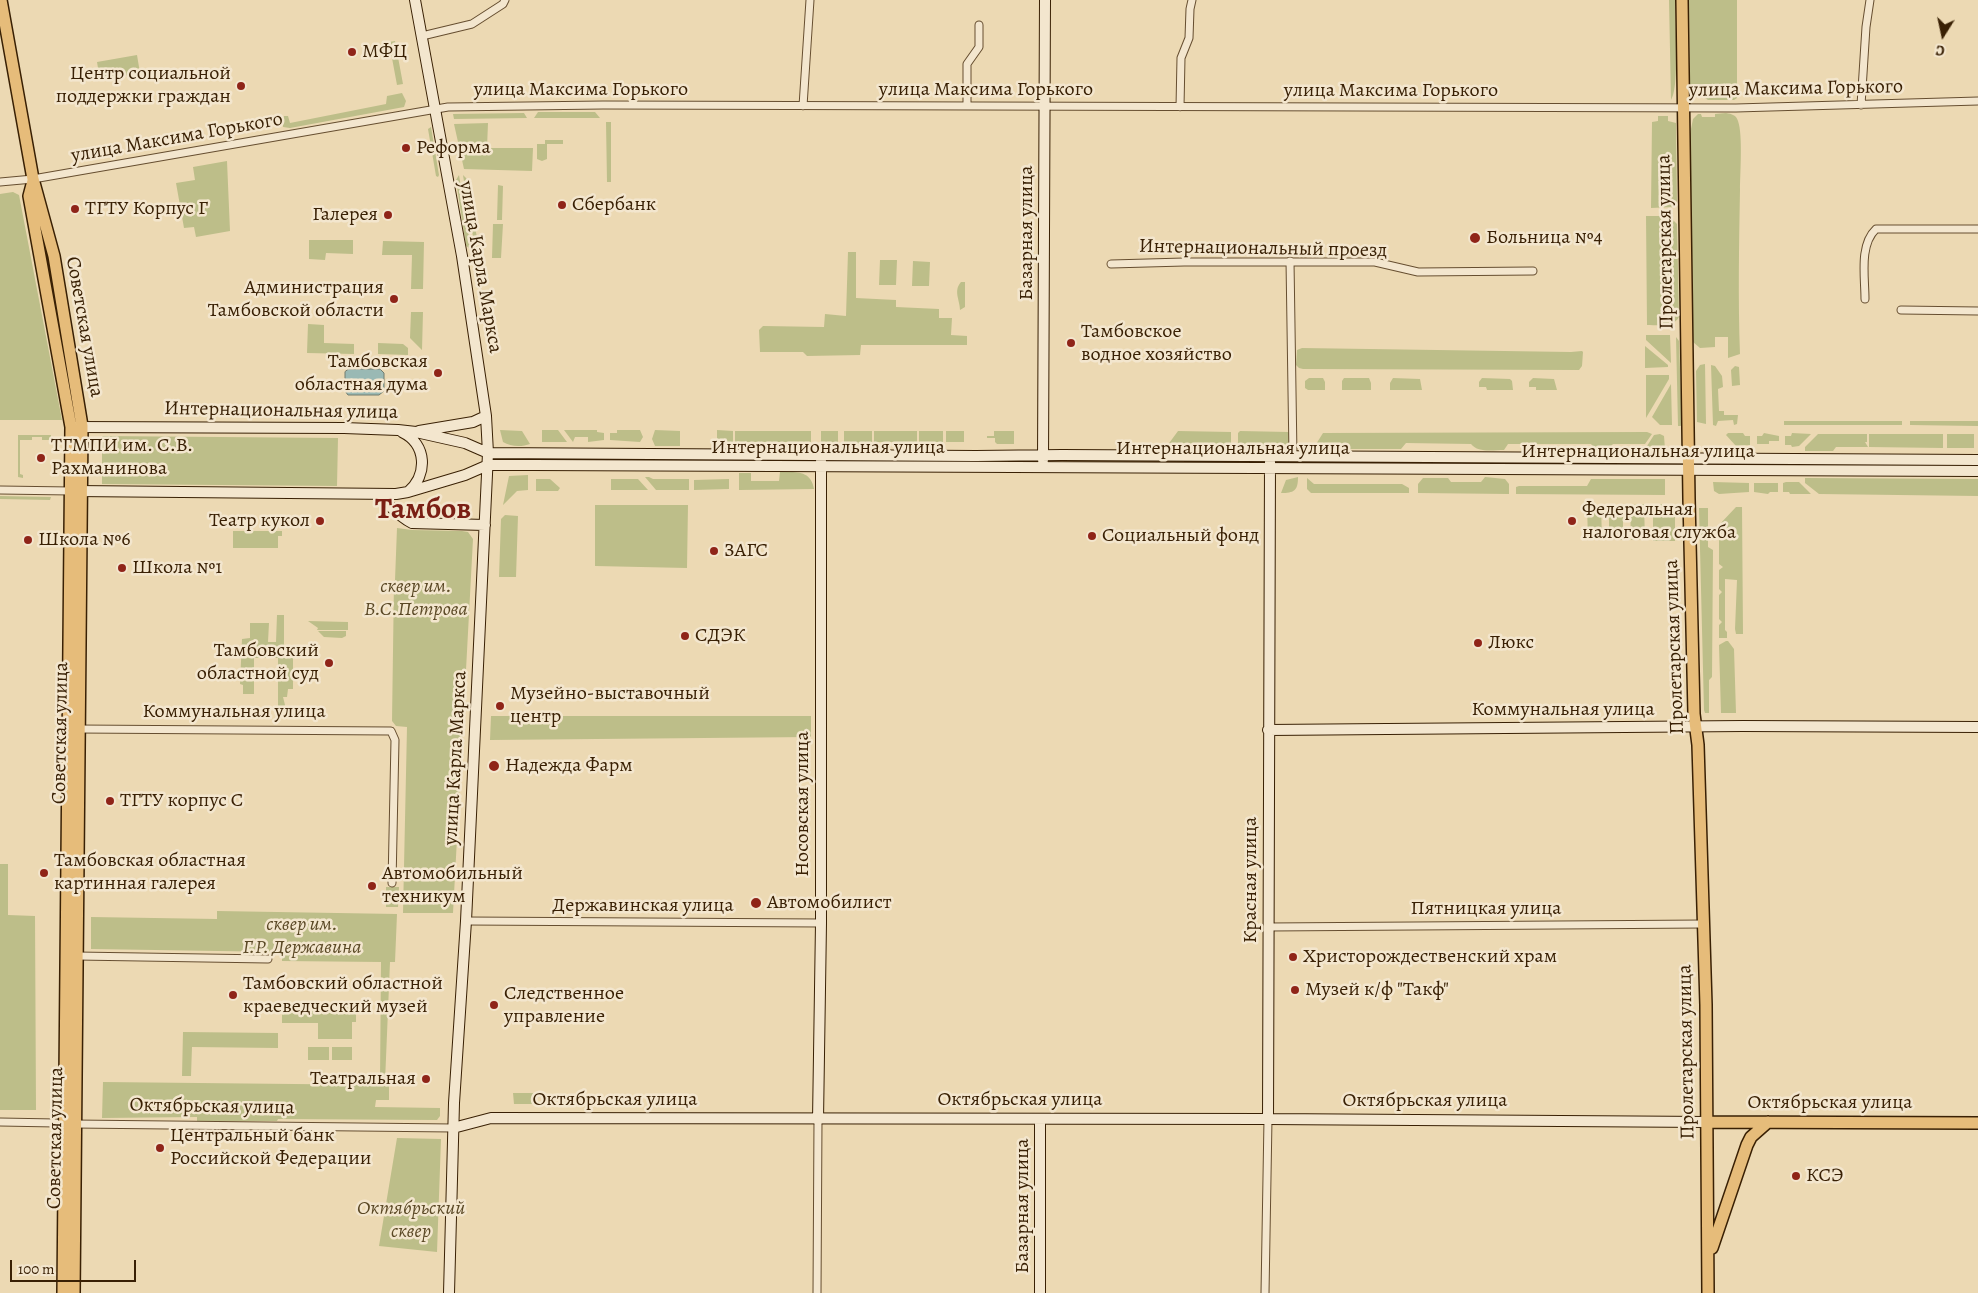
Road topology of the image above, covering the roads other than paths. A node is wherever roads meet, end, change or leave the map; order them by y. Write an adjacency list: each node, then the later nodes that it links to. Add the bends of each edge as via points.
1 (1, 0): 19 (main road, Советская улица)
2 (416, 0): 10 (main road, улица Карла Маркса)
3 (505, 0): 10 (street, via 472,24)
4 (810, 0): 13 (street)
5 (1045, 0): 15 (main road, Базарная улица)
6 (1192, 0): 16 (street, via 1189,38 1181,58)
7 (1682, 0): 17 (main road, Пролетарская улица)
8 (1870, 0): 12 (street)
9 (979, 25): 14 (street, via 979,47 967,64)
10 (422, 36): 18 (main road, улица Карла Маркса)
11 (1978, 101): 12 (street, улица Максима Горького)
12 (1861, 105): 17 (street, улица Максима Горького)
13 (803, 106): 14 (street, улица Максима Горького); 18 (street, улица Максима Горького, via 530,105)
14 (967, 106): 15 (street, улица Максима Горького)
15 (1044, 106): 16 (street, улица Максима Горького); 34 (main road, Базарная улица)
16 (1180, 107): 17 (street, улица Максима Горького)
17 (1683, 107): 37 (main road, Пролетарская улица)
18 (434, 109): 19 (street, улица Максима Горького); 28 (main road, улица Карла Маркса, via 462,256)
19 (33, 179): 20 (street, улица Максима Горького); 29 (main road, Советская улица, via 29,196)
20 (0, 182)
21 (1978, 229): 25 (street, via 1876,230 1865,246)
22 (1290, 262): 23 (street, Интернациональный проезд); 24 (street, Интернациональный проезд, via 1375,262 1418,272); 36 (street)
23 (1111, 264)
24 (1533, 271)
25 (1865, 298)
26 (1901, 310): 27 (street)
27 (1978, 310)
28 (486, 416): 31 (main road, via 473,422); 32 (main road, улица Карла Маркса)
29 (76, 427): 30 (main road, Интернациональная улица); 46 (main road, Советская улица)
30 (398, 430): 31 (main road, Интернациональная улица); 47 (main road, via 411,438 422,458 421,474)
31 (416, 432): 32 (main road, Интернациональная улица, via 464,443)
32 (488, 453): 33 (main road, Интернациональная улица); 39 (main road)
33 (821, 454): 34 (main road, Интернациональная улица); 40 (main road, Носовская улица)
34 (1044, 455): 35 (main road, Интернациональная улица); 41 (main road, Базарная улица)
35 (1270, 456): 36 (main road, Интернациональная улица); 42 (main road, Красная улица)
36 (1293, 456): 37 (main road, Интернациональная улица)
37 (1689, 457): 38 (main road, Интернациональная улица); 43 (main road, Пролетарская улица)
38 (1978, 460)
39 (488, 465): 40 (main road, Интернациональная улица); 47 (main road, Интернациональная улица); 49 (main road, улица Карла Маркса)
40 (822, 466): 41 (main road, Интернациональная улица); 56 (main road, Носовская улица)
41 (1043, 466): 42 (main road, Интернациональная улица)
42 (1270, 467): 43 (main road, Интернациональная улица); 53 (main road, Красная улица)
43 (1689, 469): 44 (main road, Интернациональная улица); 50 (main road, Пролетарская улица)
44 (1978, 471)
45 (0, 490): 46 (street)
46 (77, 491): 48 (main road, Интернациональная улица); 52 (main road, Советская улица)
47 (408, 492): 48 (main road, Интернациональная улица)
48 (375, 494): 49 (main road, via 412,523)
49 (485, 525): 55 (main road, улица Карла Маркса)
50 (1695, 726): 51 (main road, Коммунальная улица); 53 (main road, Коммунальная улица); 57 (main road, Пролетарская улица)
51 (1978, 727)
52 (73, 729): 54 (street, Коммунальная улица, via 389,731 395,740); 59 (main road, Советская улица); 68 (main road, Советская улица, via 67,744)
53 (1268, 730): 58 (main road, Красная улица)
54 (392, 883)
55 (466, 921): 56 (street, Державинская улица); 69 (main road, улица Карла Маркса)
56 (821, 923): 63 (main road, Носовская улица)
57 (1703, 924): 58 (street, Пятницкая улица); 65 (main road, Пролетарская улица)
58 (1269, 927): 62 (main road, Красная улица)
59 (77, 956): 60 (street); 68 (main road, Советская улица)
60 (268, 959)
61 (1040, 1119): 62 (main road, Октябрьская улица); 63 (main road, Октябрьская улица); 75 (main road, Базарная улица)
62 (1268, 1119): 65 (main road, Октябрьская улица); 76 (street, Красная улица)
63 (818, 1120): 69 (main road, Октябрьская улица, via 491,1118); 74 (street, Носовская улица)
64 (0, 1122): 68 (street, Октябрьская улица)
65 (1708, 1122): 66 (main road, Октябрьская улица); 70 (main road, Пролетарская улица)
66 (1768, 1122): 67 (main road, Октябрьская улица); 70 (main road, via 1747,1145)
67 (1978, 1123)
68 (65, 1124): 69 (street, Октябрьская улица); 71 (main road, Советская улица); 72 (main road, Советская улица)
69 (453, 1128): 73 (main road, улица Карла Маркса)
70 (1709, 1257): 77 (main road, Пролетарская улица)
71 (63, 1293)
72 (74, 1293)
73 (449, 1293)
74 (816, 1293)
75 (1040, 1293)
76 (1265, 1293)
77 (1708, 1293)

